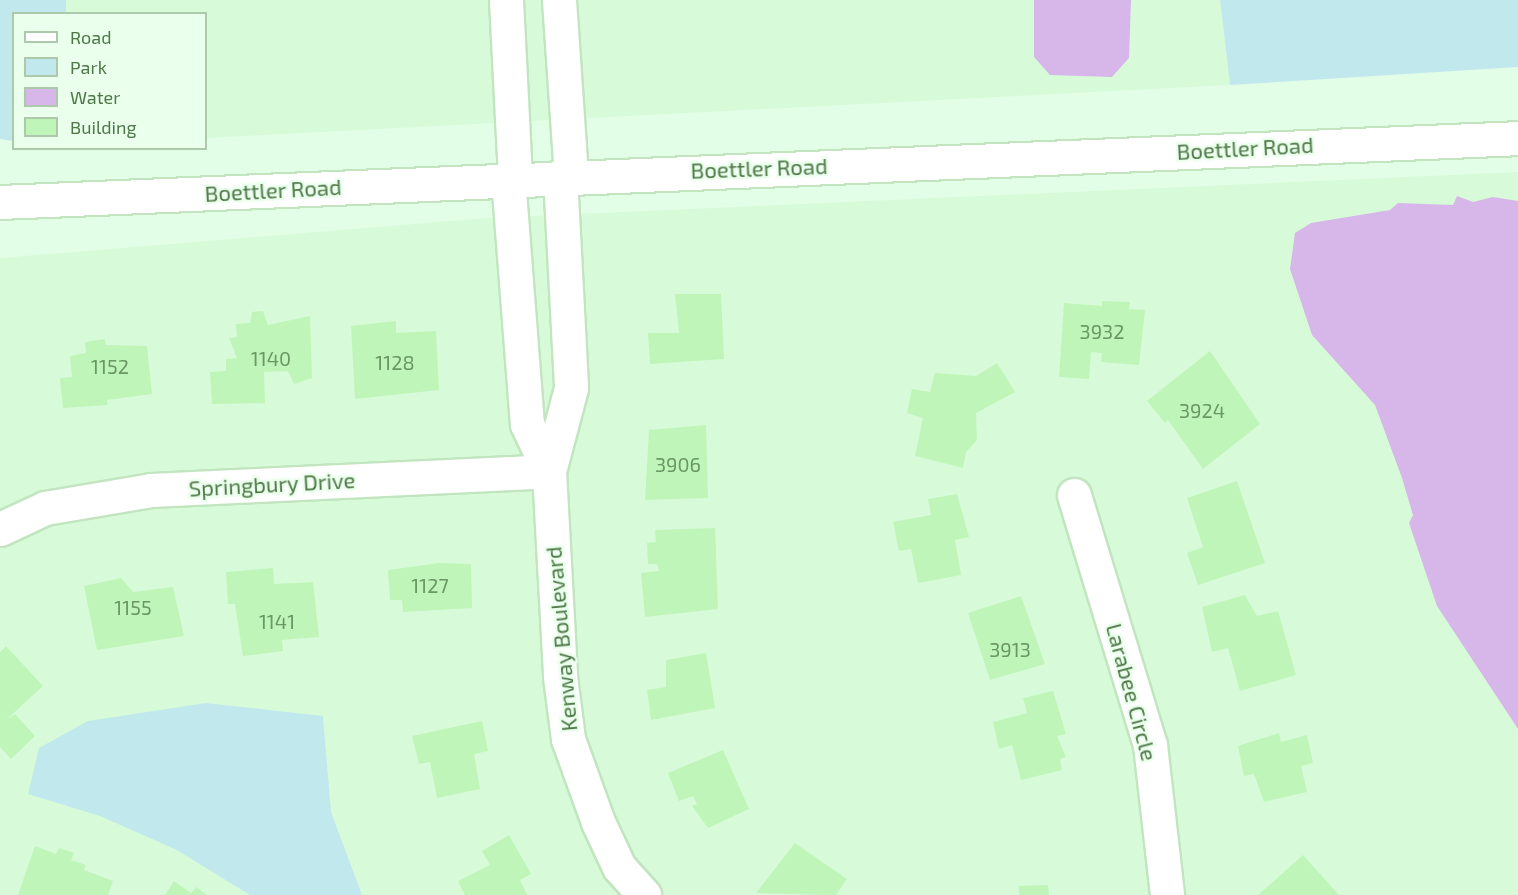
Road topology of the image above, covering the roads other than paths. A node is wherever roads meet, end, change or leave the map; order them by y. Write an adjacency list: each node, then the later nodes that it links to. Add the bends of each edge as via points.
1 (506, 0): 5 (street, Kenway Boulevard)
2 (559, 0): 4 (street, Kenway Boulevard)
3 (1518, 138): 4 (street, Boettler Road)
4 (566, 176): 5 (street, Boettler Road); 7 (street, Kenway Boulevard, via 571,388)
5 (512, 178): 6 (street, Boettler Road); 7 (street, Kenway Boulevard, via 527,424)
6 (0, 202)
7 (549, 471): 9 (street, Springbury Drive, via 151,490 45,508); 10 (street, Kenway Boulevard, via 568,739 619,867)
8 (1074, 495): 11 (street, Larabee Circle, via 1150,746)
9 (0, 529)
10 (644, 895)
11 (1167, 895)

